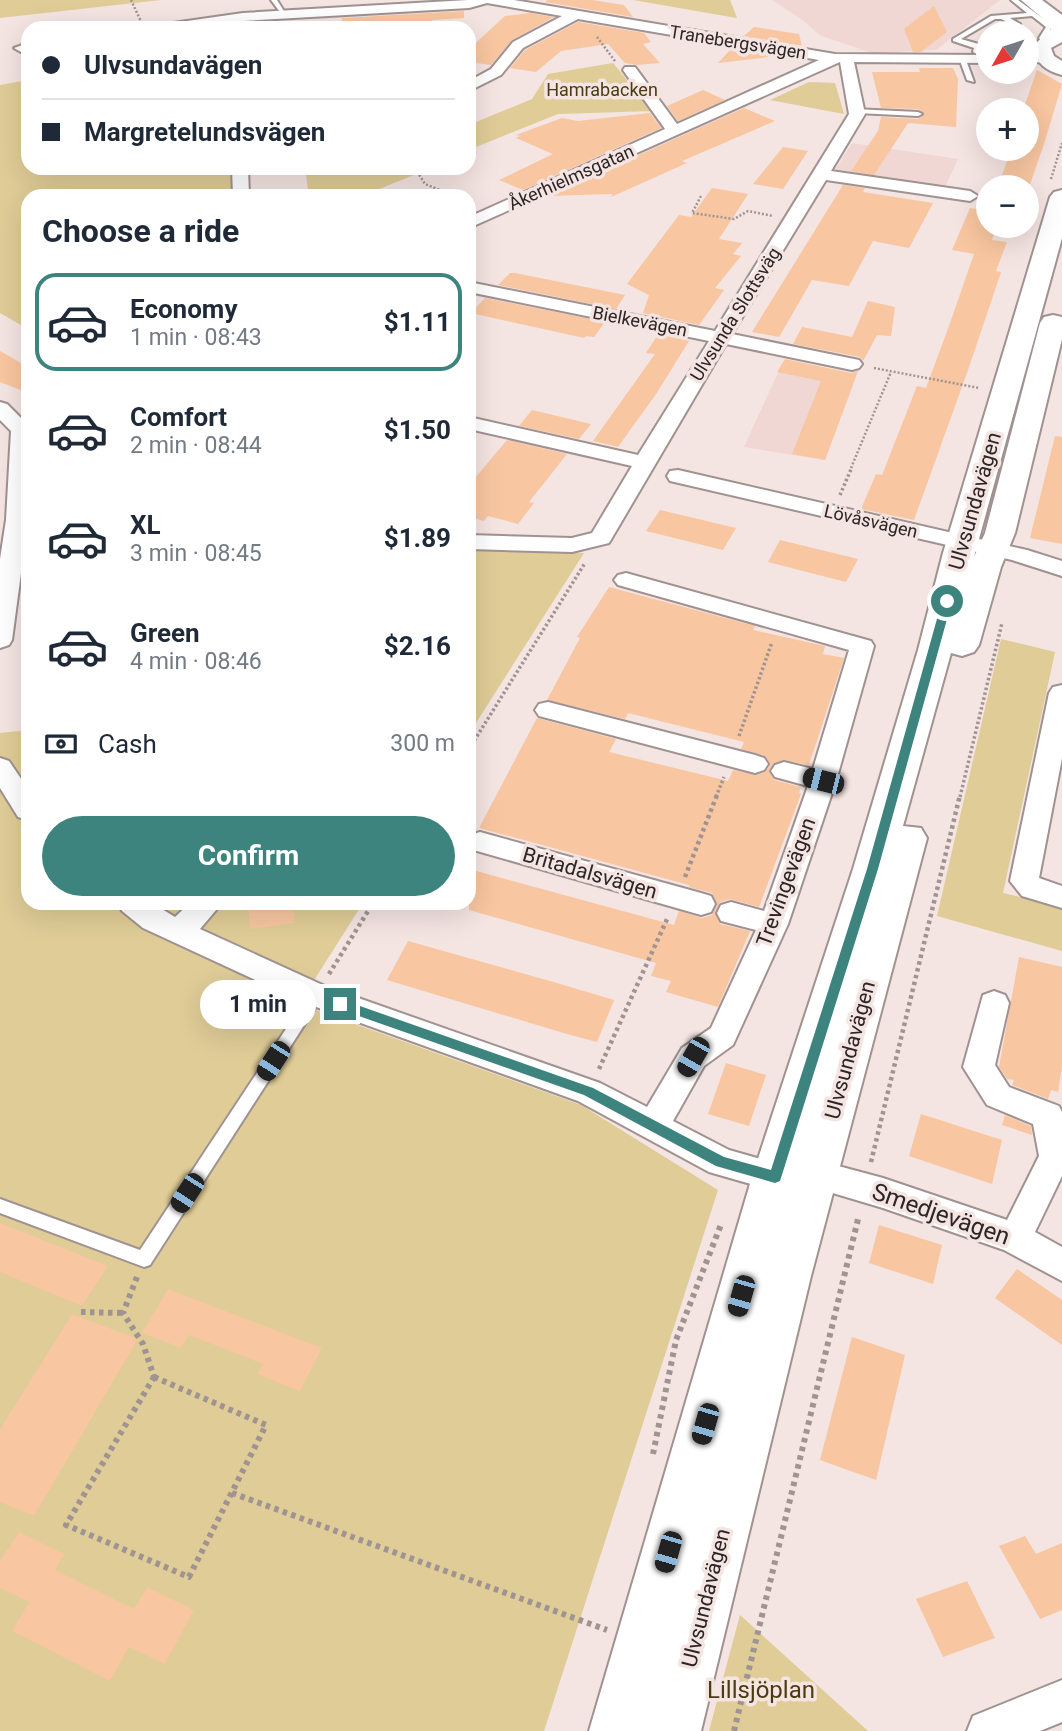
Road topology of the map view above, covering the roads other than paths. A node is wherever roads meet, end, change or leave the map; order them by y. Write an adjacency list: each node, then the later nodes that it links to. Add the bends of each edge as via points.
1 (274, 0): 6 (lane)
2 (487, 0): 5 (street, Tranebergsvägen); 7 (street, Tranebergsvägen)
3 (1014, 0): 4 (lane)
4 (1035, 5): 8 (lane); 9 (main road); 16 (main road, via 1060,23 1061,30)
5 (323, 12): 6 (street, Tranebergsvägen); 11 (street)
6 (285, 15): 10 (street, Tranebergsvägen)
7 (575, 15): 18 (street, Tranebergsvägen); 22 (street, via 518,44 496,72)
8 (1002, 16): 12 (lane); 13 (lane)
9 (1062, 16)
10 (215, 21)
11 (313, 21)
12 (986, 21)
13 (1011, 21)
14 (976, 27): 15 (lane, via 955,40)
15 (976, 50)
16 (1046, 50)
17 (976, 57): 19 (street, Tranebergsvägen)
18 (841, 58): 19 (street, Tranebergsvägen); 23 (street); 25 (street, Åkerhielmsgatan)
19 (962, 60): 21 (lane)
20 (633, 76): 25 (street)
21 (971, 80)
22 (476, 83)
23 (857, 111): 24 (lane); 26 (street, Ulvsunda Slottsväg)
24 (918, 114)
25 (674, 131): 29 (street, Åkerhielmsgatan)
26 (822, 175): 27 (street); 32 (street, Ulvsunda Slottsväg)
27 (970, 196)
28 (1062, 197): 39 (main road, Ulvsundavägen, via 1006,393)
29 (476, 220)
30 (476, 288): 32 (street, Bielkevägen)
31 (1062, 291): 39 (main road, Ulvsundavägen)
32 (721, 337): 33 (street, Bielkevägen); 36 (street, Ulvsunda Slottsväg)
33 (852, 364)
34 (0, 408): 42 (street, via 21,430 17,520)
35 (476, 426): 36 (street)
36 (643, 462): 38 (street, Ulvsunda Slottsväg, via 601,538 572,545)
37 (678, 476): 39 (street, Lövåsvägen)
38 (476, 542)
39 (978, 547): 40 (street, Lövåsvägen); 61 (main road, Ulvsundavägen, via 985,567)
40 (1062, 569)
41 (626, 580): 48 (street, Trevingevägen, via 862,646)
42 (0, 640)
43 (1062, 693): 51 (street, via 1024,881 1032,889)
44 (548, 710): 45 (street)
45 (743, 760)
46 (0, 766): 49 (street)
47 (784, 771): 48 (street)
48 (823, 781): 56 (street, Trevingevägen)
49 (21, 799)
50 (480, 842): 52 (street, Britadalsvägen)
51 (1062, 897)
52 (689, 901)
53 (141, 910): 57 (street, Smedjevägen)
54 (201, 910): 57 (street)
55 (732, 913): 56 (street)
56 (774, 924): 60 (street, Trevingevägen, via 722,1035 693,1057)
57 (178, 932): 58 (street, Smedjevägen)
58 (316, 995): 60 (street, Smedjevägen, via 589,1092); 62 (lane, via 144,1259)
59 (994, 1003): 63 (street, via 979,1067 998,1096 1048,1116 1055,1156)
60 (653, 1126): 61 (street, Smedjevägen, via 721,1162)
61 (795, 1175): 63 (street, Smedjevägen, via 865,1188); 66 (main road, Ulvsundavägen); 67 (main road, Ulvsundavägen, via 787,1276)
62 (0, 1206)
63 (1015, 1238): 64 (street, Smedjevägen)
64 (1062, 1265)
65 (1062, 1701): 68 (street)
66 (618, 1731)
67 (673, 1731)
68 (988, 1731)

